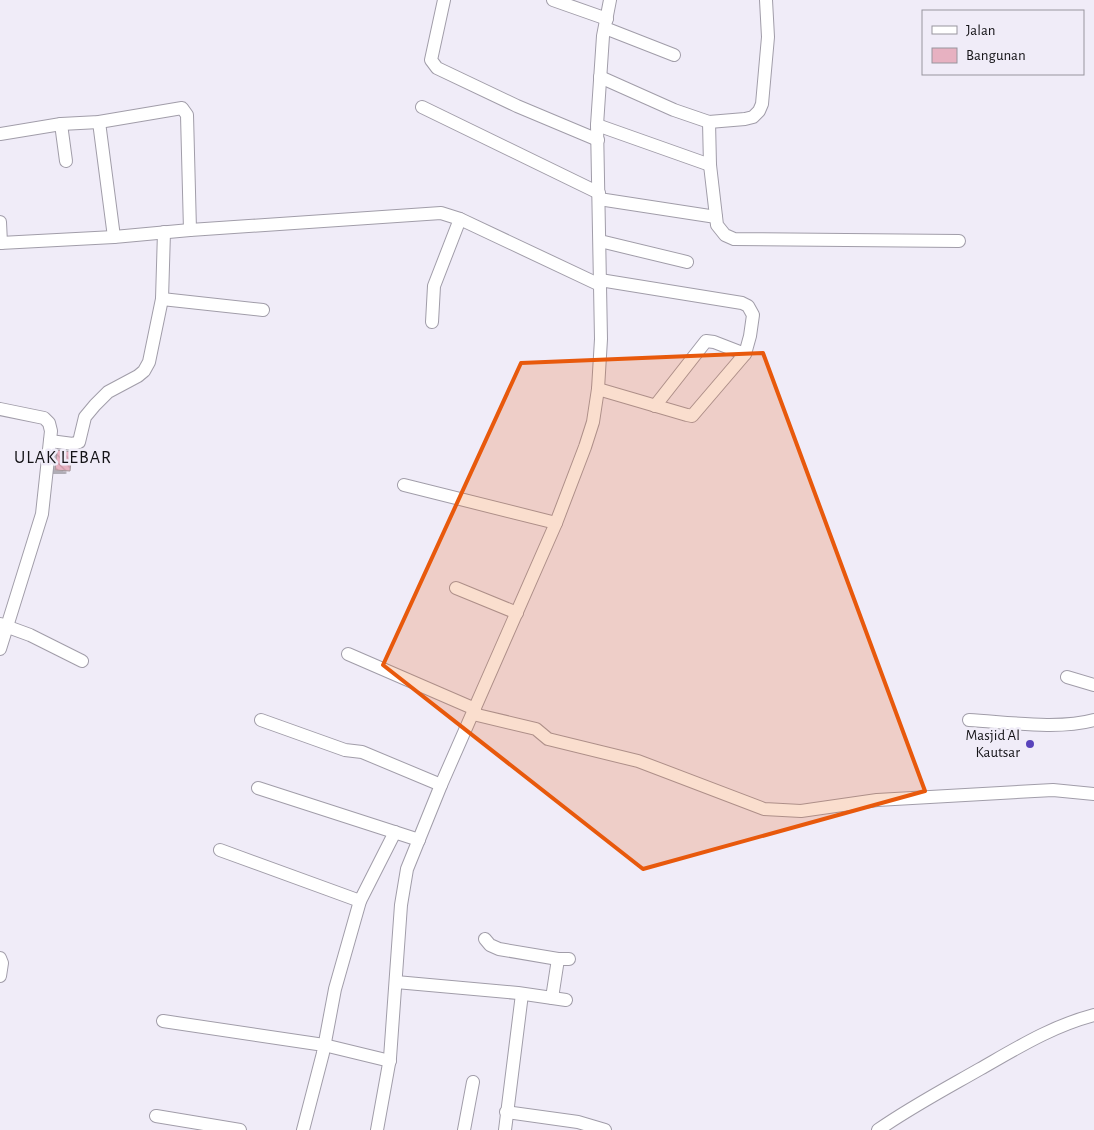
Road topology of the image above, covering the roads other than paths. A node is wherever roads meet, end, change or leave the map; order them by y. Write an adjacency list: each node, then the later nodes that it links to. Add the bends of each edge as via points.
1 (444, 0): 14 (street, via 431,60 437,68)
2 (554, 0): 5 (street)
3 (610, 0): 5 (street)
4 (766, 0): 10 (street, via 768,37 761,108 746,119)
5 (606, 23): 6 (street); 7 (street)
6 (674, 55)
7 (600, 77): 10 (street); 12 (street)
8 (422, 107): 17 (street)
9 (99, 122): 11 (street); 21 (street, via 182,108 185,111); 23 (street)
10 (709, 122): 16 (street)
11 (61, 124): 13 (street); 15 (street)
12 (598, 125): 14 (street); 16 (street)
13 (0, 134)
14 (598, 140): 17 (street)
15 (66, 161)
16 (710, 165): 18 (street)
17 (599, 196): 18 (street); 24 (street)
18 (716, 217): 25 (street, via 719,228 734,239)
19 (460, 219): 21 (street, via 429,213); 28 (street); 31 (street, via 434,286)
20 (0, 222): 26 (street)
21 (190, 230): 22 (street)
22 (164, 232): 23 (street); 29 (street)
23 (114, 237): 26 (street)
24 (600, 241): 27 (street); 28 (street)
25 (959, 241)
26 (1, 243)
27 (688, 262)
28 (600, 283): 32 (street, via 748,306 754,315); 33 (street)
29 (162, 299): 30 (street); 36 (street, via 149,362 144,371 108,392 95,405 85,417 79,442)
30 (263, 310)
31 (432, 322)
32 (745, 354): 34 (street, via 692,416); 34 (street, via 706,341)
33 (598, 389): 34 (street); 38 (street, via 589,435)
34 (655, 406)
35 (0, 409): 36 (street, via 44,418 51,426)
36 (50, 441): 41 (street, via 42,514)
37 (404, 485): 38 (street)
38 (556, 523): 40 (street)
39 (456, 588): 40 (street)
40 (518, 613): 47 (street)
41 (4, 625): 42 (street); 44 (street)
42 (0, 649)
43 (348, 654): 47 (street)
44 (82, 661)
45 (1068, 677): 46 (street)
46 (1094, 685)
47 (474, 711): 51 (street); 53 (street, via 536,729 548,739 638,761 764,809 801,811 877,800 1053,790)
48 (261, 720): 51 (street, via 345,750 362,752)
49 (969, 720): 50 (street, via 1055,725)
50 (1094, 720)
51 (441, 785): 55 (street)
52 (258, 788): 54 (street)
53 (1094, 794)
54 (395, 832): 55 (street); 57 (street)
55 (419, 840): 61 (street, via 406,869 403,886)
56 (220, 850): 57 (street)
57 (360, 901): 67 (street, via 334,989)
58 (485, 939): 63 (street, via 499,949 564,959)
59 (0, 958): 60 (street)
60 (0, 976)
61 (396, 982): 62 (street); 68 (street)
62 (522, 994): 63 (street); 70 (street)
63 (552, 998): 64 (street)
64 (566, 1000)
65 (1094, 1015): 78 (street, via 1044,1033)
66 (163, 1021): 67 (street)
67 (324, 1045): 68 (street); 73 (street)
68 (390, 1061): 74 (street)
69 (473, 1082): 75 (street)
70 (506, 1112): 76 (street); 77 (street, via 578,1122)
71 (156, 1116): 72 (street)
72 (240, 1130)
73 (303, 1130)
74 (377, 1130)
75 (464, 1130)
76 (505, 1130)
77 (605, 1130)
78 (878, 1130)

